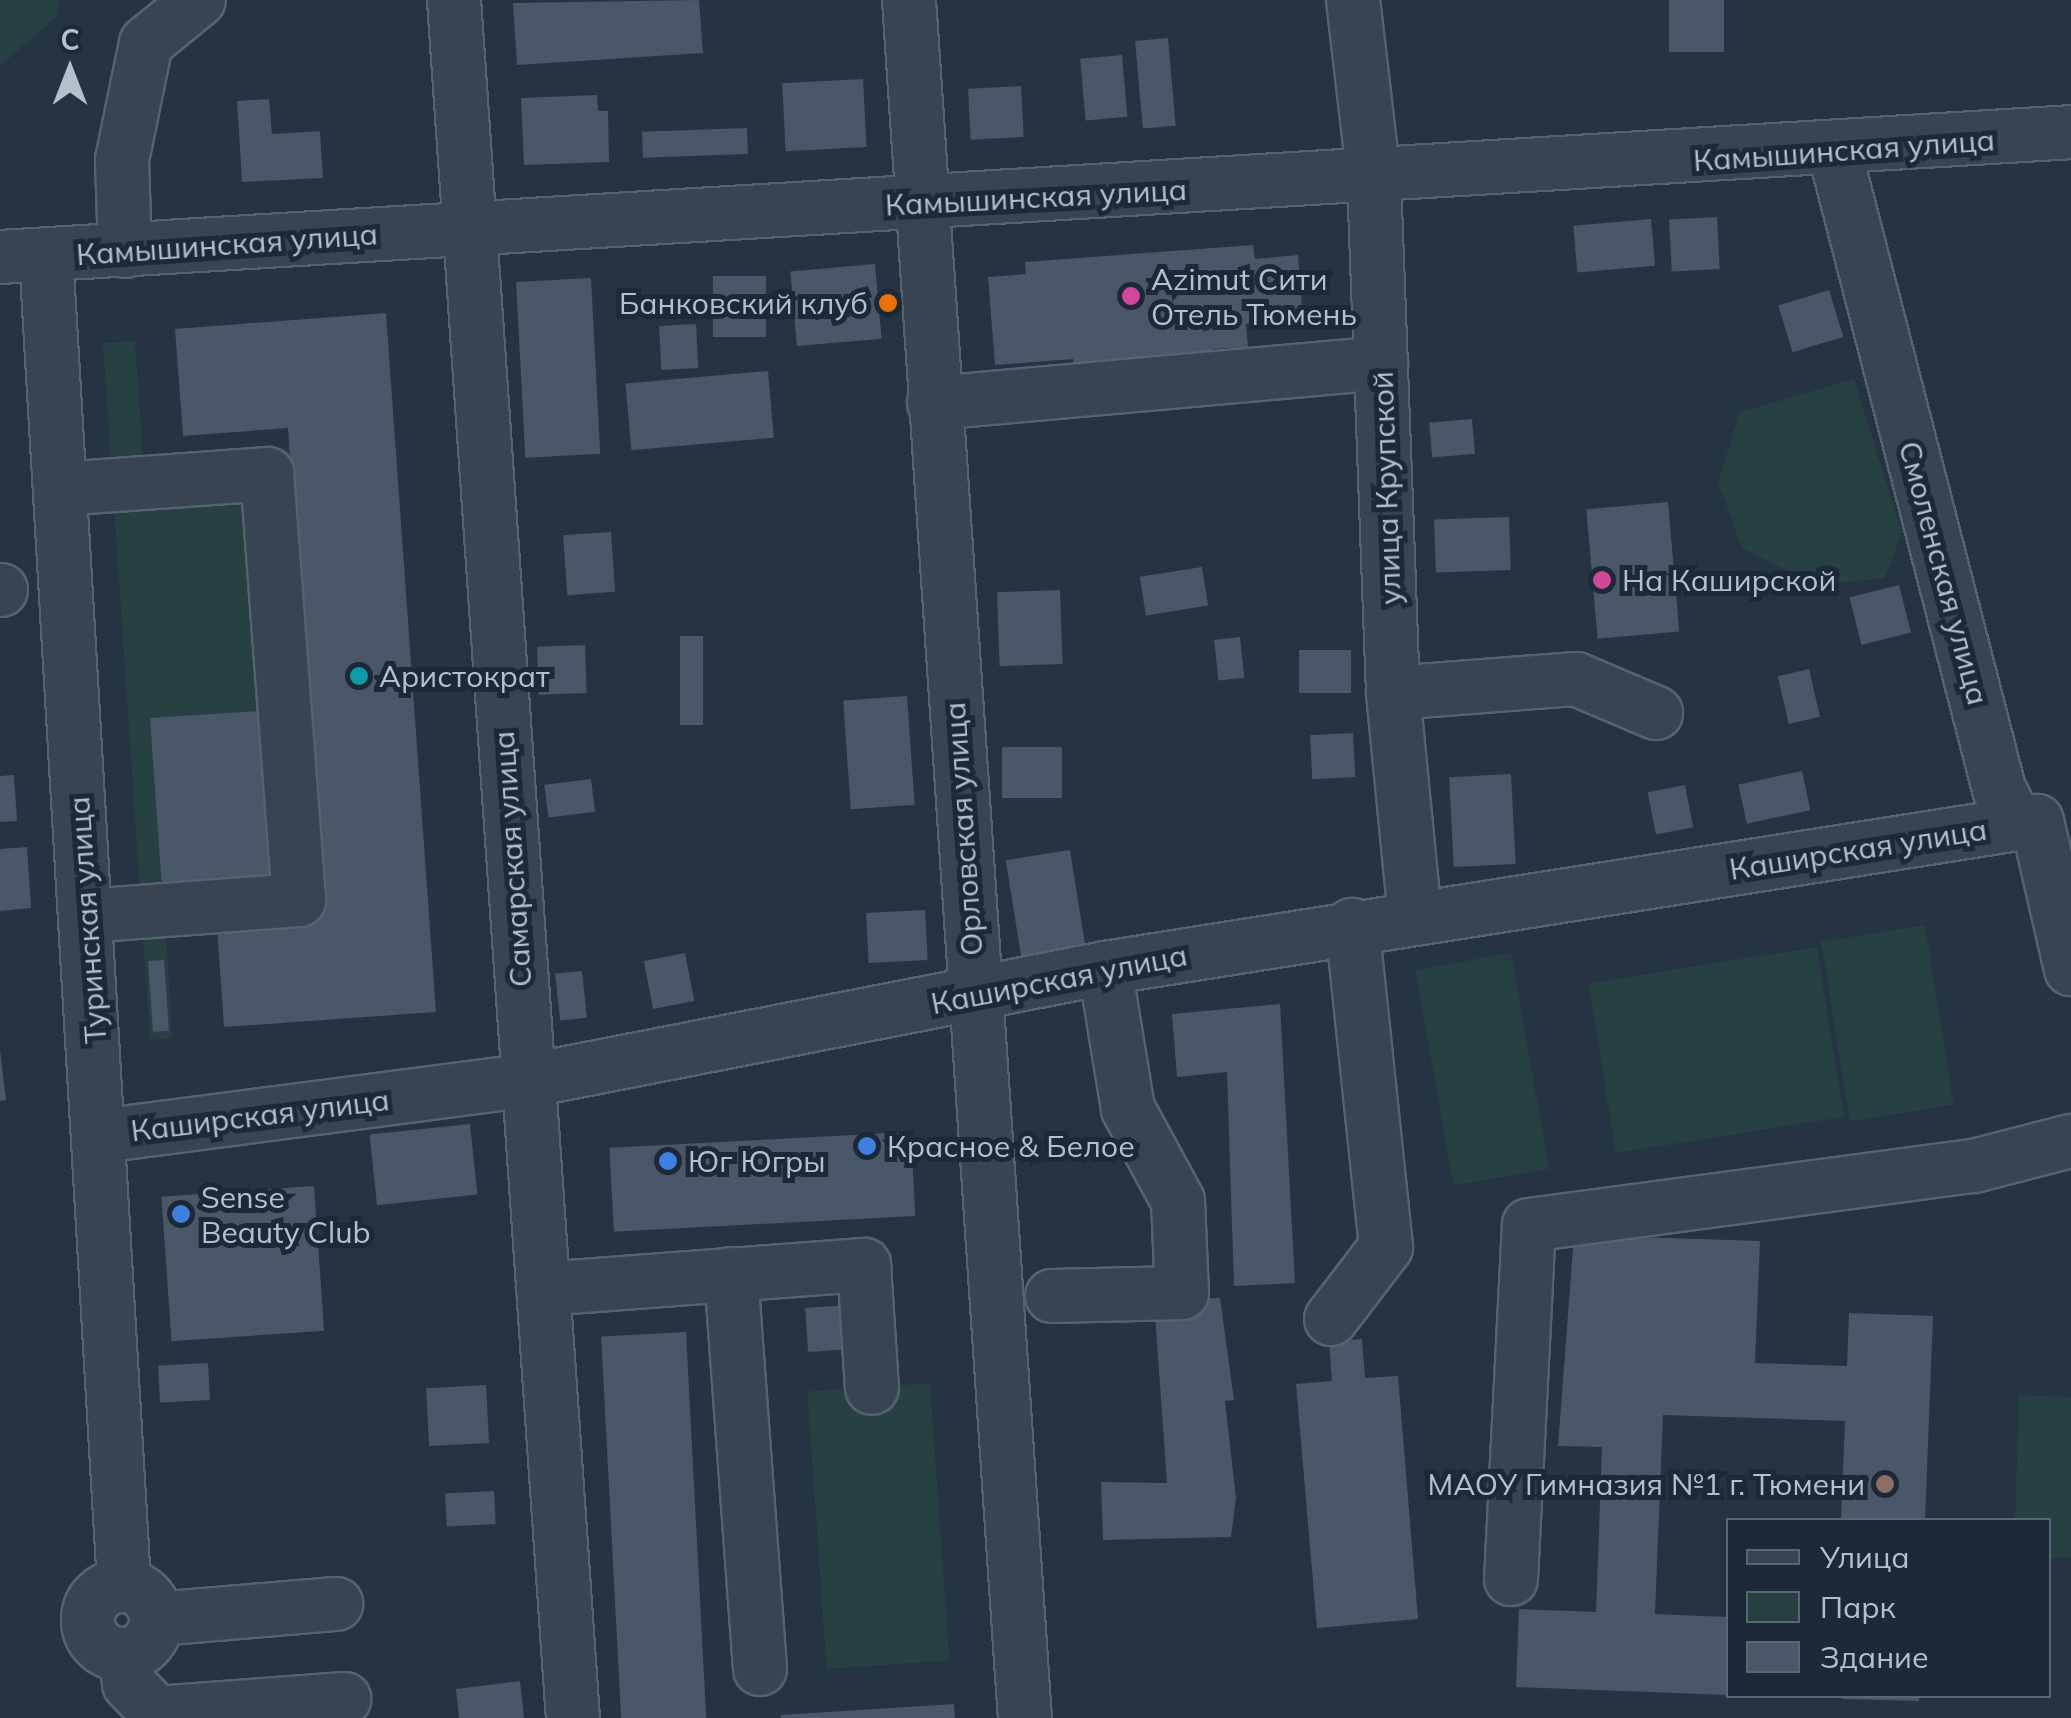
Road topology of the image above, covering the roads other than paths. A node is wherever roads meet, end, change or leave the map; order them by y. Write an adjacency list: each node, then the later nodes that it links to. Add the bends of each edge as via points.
1 (199, 0): 10 (street, via 146,43 122,160)
2 (454, 0): 9 (street, Самарская улица)
3 (909, 0): 8 (street, Орловская улица)
4 (1352, 0): 7 (street, улица Крупской)
5 (2071, 132): 6 (street, Камышинская улица)
6 (1835, 153): 7 (street, Камышинская улица); 17 (street, Смоленская улица, via 1999,788)
7 (1374, 178): 8 (street, Камышинская улица); 12 (street, улица Крупской)
8 (920, 204): 9 (street, Камышинская улица); 13 (street, Орловская улица)
9 (470, 228): 10 (street, Камышинская улица); 24 (street, Самарская улица)
10 (125, 251): 11 (street, Камышинская улица)
11 (23, 256): 14 (street, Туринская улица)
12 (1381, 363): 13 (street); 15 (street, улица Крупской)
13 (934, 403): 23 (street, Орловская улица)
14 (60, 490): 18 (street, Туринская улица); 18 (street, via 267,474 299,900)
15 (1394, 692): 16 (street, via 1576,679); 19 (street, улица Крупской)
16 (1656, 714)
17 (2018, 824): 19 (street, Каширская улица); 22 (street, Смоленская улица, via 2037,821)
18 (87, 916): 25 (street, Туринская улица)
19 (1415, 916): 20 (street, Каширская улица)
20 (1352, 926): 21 (street, Каширская улица); 30 (street, via 1386,1246)
21 (1105, 968): 23 (street, Каширская улица); 29 (street, via 1128,1109 1178,1200 1182,1292)
22 (2071, 969)
23 (975, 996): 24 (street, Каширская улица); 38 (street, Орловская улица)
24 (526, 1081): 25 (street, Каширская улица); 28 (street, Самарская улица)
25 (100, 1136): 34 (street, Туринская улица)
26 (2071, 1141): 32 (street, via 1974,1166 1528,1225)
27 (731, 1274): 28 (street); 31 (street, via 864,1266); 35 (street)
28 (543, 1289): 37 (street, Самарская улица)
29 (1052, 1296)
30 (1331, 1319)
31 (872, 1388)
32 (1511, 1579)
33 (336, 1604): 34 (street)
34 (136, 1620): 36 (street, Туринская улица, via 128,1684 157,1714)
35 (760, 1669)
36 (344, 1699)
37 (572, 1718)
38 (1025, 1718)

